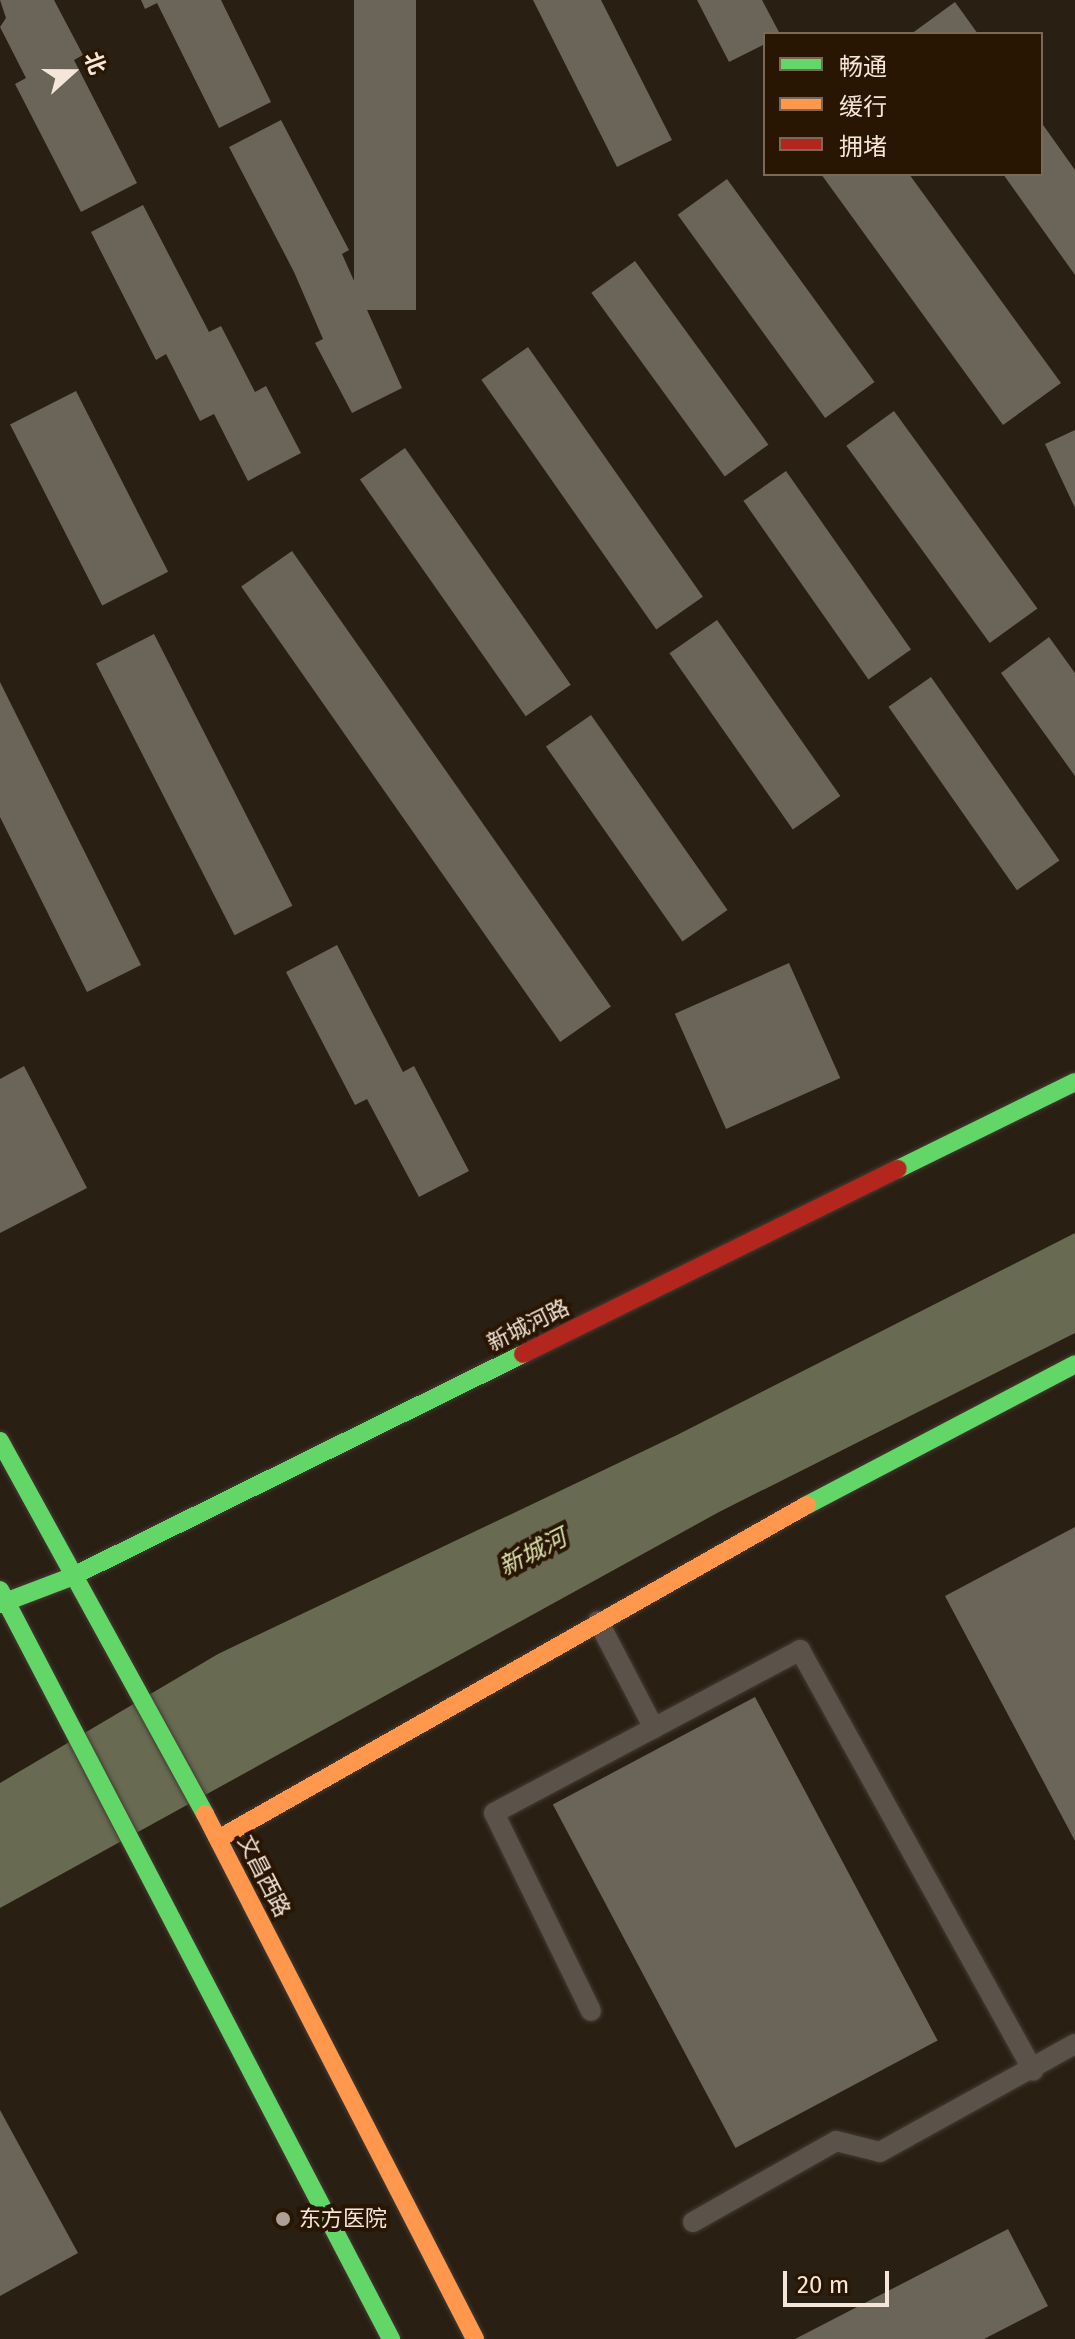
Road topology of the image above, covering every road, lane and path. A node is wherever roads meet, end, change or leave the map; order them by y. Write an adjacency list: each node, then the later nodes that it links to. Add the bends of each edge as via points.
1 (1075, 1082): 4 (street, 新城河路)
2 (1075, 1364): 6 (street)
3 (0, 1441): 4 (street, 文昌西路)
4 (71, 1577): 5 (street, 新城河路); 8 (street, 文昌西路)
5 (2, 1599): 13 (street)
6 (598, 1621): 7 (lane); 8 (street)
7 (654, 1728): 9 (lane, via 494,1813); 11 (lane, via 800,1650)
8 (218, 1839): 14 (street, 文昌西路)
9 (591, 2011)
10 (1075, 2044): 11 (lane)
11 (1033, 2071): 12 (lane, via 880,2152 836,2141)
12 (693, 2222)
13 (391, 2339)
14 (475, 2339)

